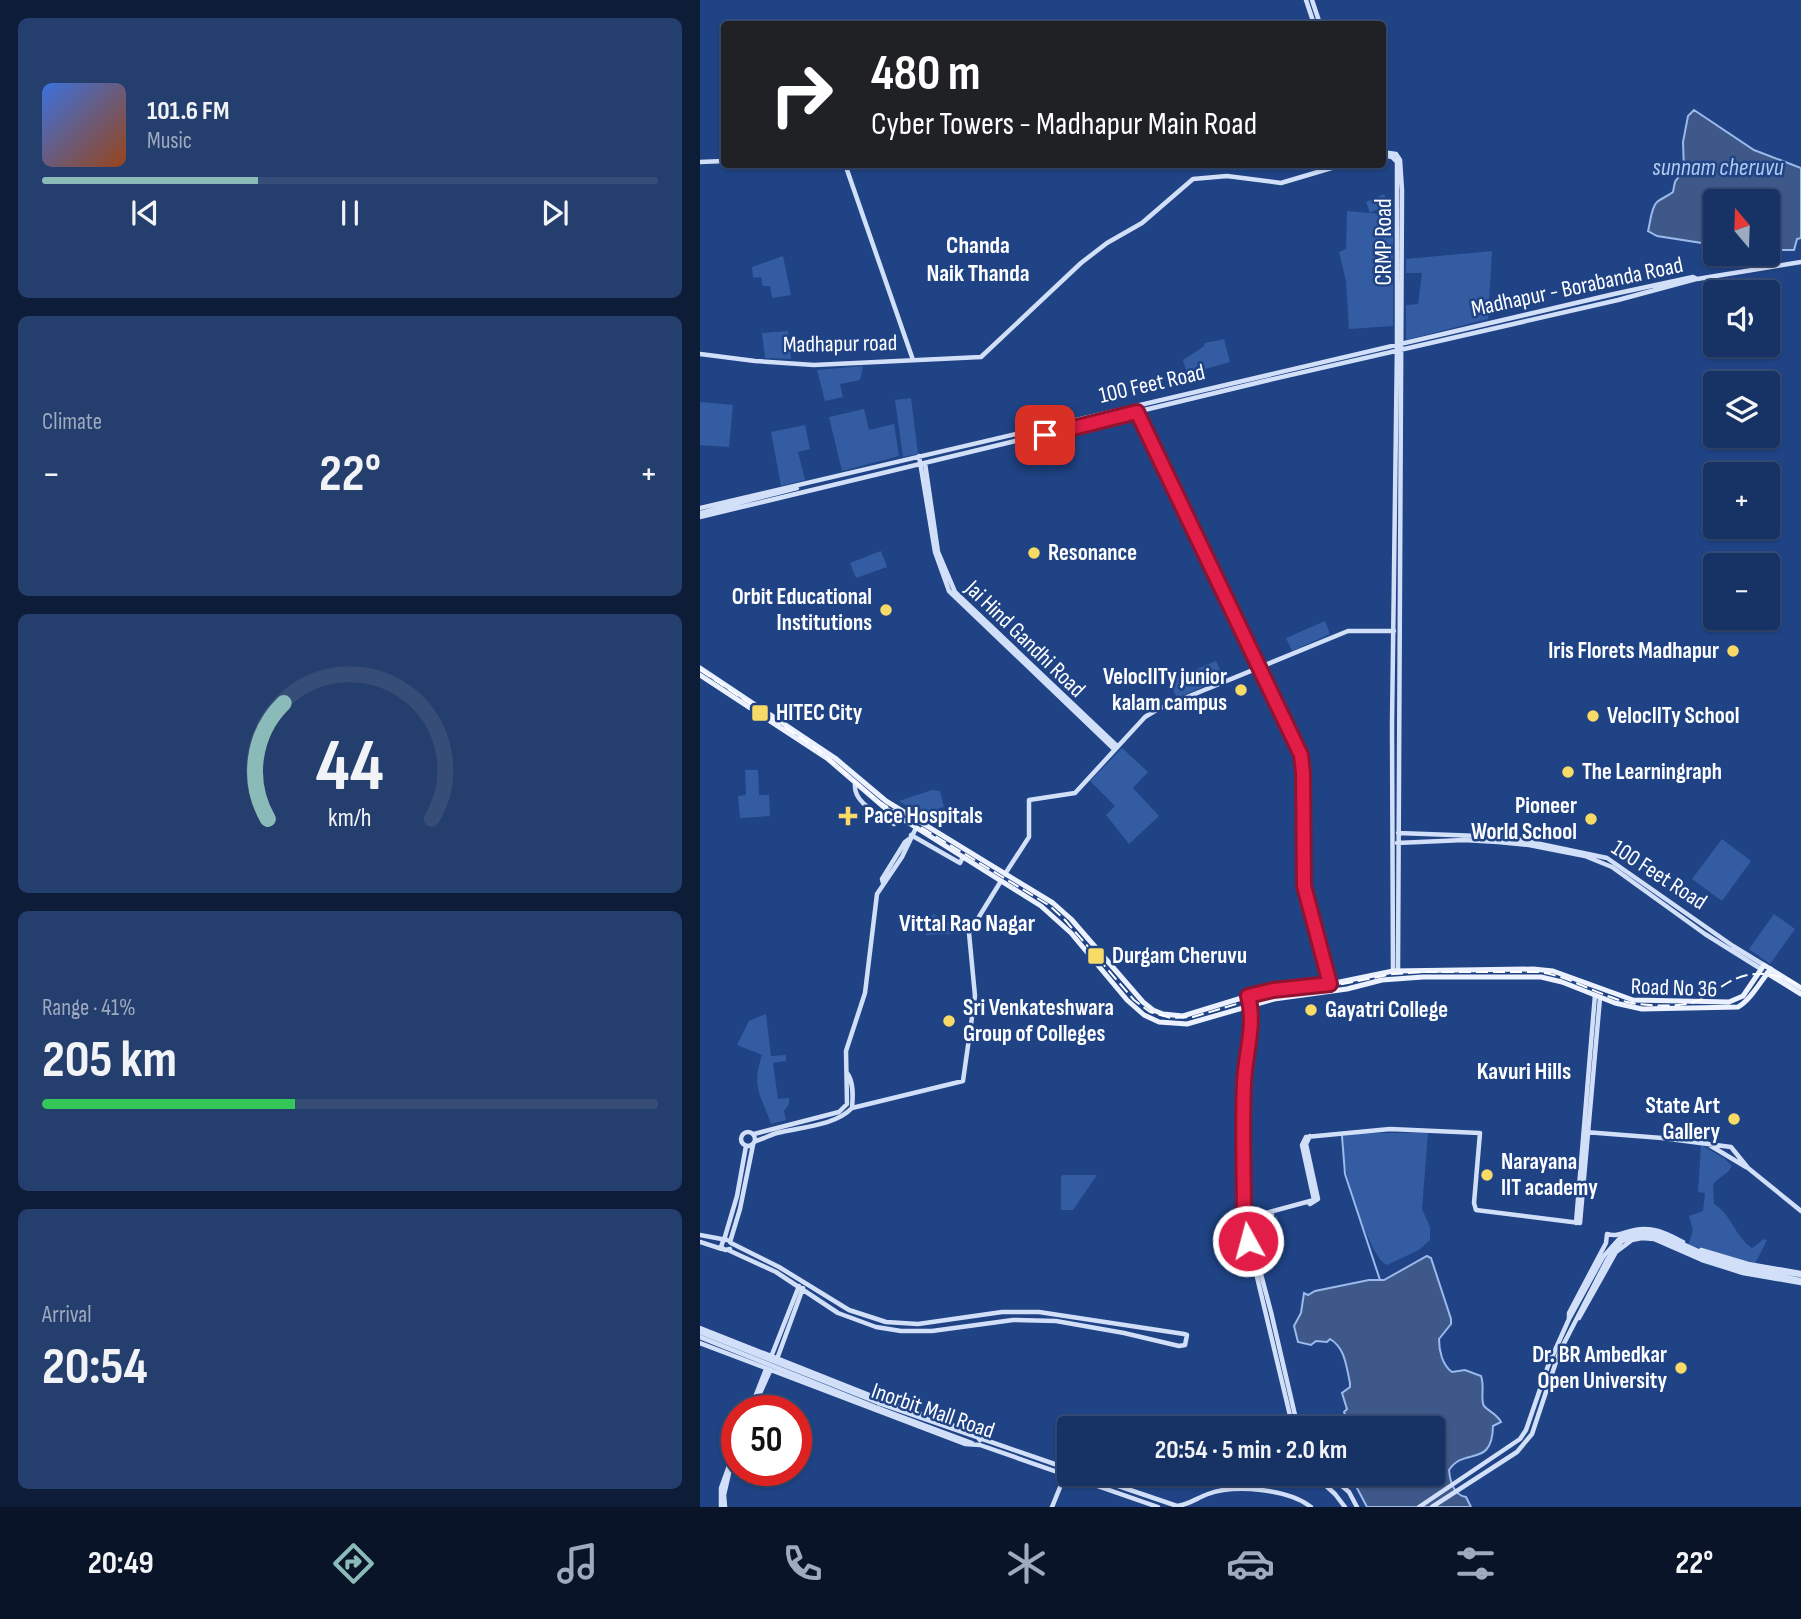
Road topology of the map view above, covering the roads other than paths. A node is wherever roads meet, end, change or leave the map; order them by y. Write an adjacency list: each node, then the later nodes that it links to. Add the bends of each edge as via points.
1 (1306, 0): 3 (main road)
2 (1312, 0): 4 (main road)
3 (1313, 21)
4 (1319, 21)
5 (1386, 154): 11 (main road, CRMP Road, via 1395,154 1400,160)
6 (721, 160): 7 (main road)
7 (700, 162)
8 (846, 168): 13 (main road)
9 (1332, 168): 13 (main road, Madhapur road, via 1281,183 1227,176 1193,179 1142,223 1081,263 981,357)
10 (1801, 262): 11 (main road, Madhapur - Borabanda Road, via 1693,277)
11 (1400, 347): 14 (main road, 100 Feet Road); 23 (main road); 33 (main road)
12 (700, 354): 13 (main road, Madhapur road, via 814,366)
13 (913, 360)
14 (1210, 392): 15 (main road, 100 Feet Road); 16 (main road, 100 Feet Road)
15 (1137, 412): 17 (main road, 100 Feet Road); 24 (main road)
16 (919, 456): 17 (main road, Jai Hind Gandhi Road); 18 (main road, 100 Feet Road)
17 (923, 464): 19 (main road, 100 Feet Road); 27 (main road, Jai Hind Gandhi Road, via 938,552 955,592)
18 (875, 466): 19 (main road); 20 (main road, 100 Feet Road)
19 (877, 474): 22 (main road, 100 Feet Road)
20 (817, 480): 21 (main road, 100 Feet Road); 22 (main road)
21 (700, 508)
22 (700, 515)
23 (1394, 631): 24 (main road, via 1348,631); 33 (main road)
24 (1259, 667): 27 (main road, via 1158,709); 45 (main road, via 1303,762 1304,886)
25 (700, 668): 29 (main road, via 835,758)
26 (700, 675): 28 (main road, via 797,737)
27 (1116, 748): 39 (main road, via 1075,793 1030,800 1029,837)
28 (855, 784): 29 (main road); 31 (main road, via 859,799)
29 (874, 797): 30 (main road)
30 (883, 803): 32 (main road, Road No 36); 39 (main road, Road No 36)
31 (894, 824)
32 (916, 828): 34 (main road); 35 (main road, Road No 36)
33 (1396, 833): 36 (main road); 41 (main road, 100 Feet Road, via 1507,837 1550,844 1607,858)
34 (910, 837): 37 (main road); 53 (main road, via 882,879 864,997 846,1051)
35 (933, 839): 37 (main road); 38 (main road, Road No 36)
36 (1395, 843): 41 (main road, 100 Feet Road, via 1464,840 1529,845 1585,856); 43 (main road)
37 (929, 845): 38 (main road)
38 (961, 860): 40 (main road, Road No 36)
39 (1005, 874): 48 (main road, Road No 36, via 1059,908 1153,1010 1183,1016)
40 (1001, 881): 51 (main road, Road No 36, via 1059,920 1127,1000 1150,1018 1187,1024); 54 (main road, via 969,933 975,996 963,1081)
41 (1640, 884): 42 (main road, 100 Feet Road, via 1704,933)
42 (1763, 967): 44 (main road); 50 (main road, Road No 36, via 1736,1001)
43 (1395, 971): 45 (main road, Road No 36); 50 (main road, Road No 36, via 1553,971 1633,1000)
44 (1769, 971): 46 (main road); 47 (main road); 52 (main road, Road No 36, via 1738,1007)
45 (1330, 984): 48 (main road, Road No 36)
46 (1801, 988)
47 (1801, 994)
48 (1250, 996): 51 (main road)
49 (1598, 997): 51 (main road, Road No 36, via 1541,977 1423,977); 52 (main road, Road No 36); 56 (main road)
50 (1652, 1002): 52 (main road)
51 (1252, 1004): 64 (main road, via 1253,1048 1245,1082)
52 (1651, 1009)
53 (847, 1073): 54 (main road); 55 (main road, via 847,1104)
54 (852, 1108): 55 (main road)
55 (840, 1115): 57 (main road); 59 (main road)
56 (1587, 1132): 58 (main road, via 1578,1223 1476,1210 1480,1133 1407,1129); 60 (main road)
57 (754, 1134): 59 (main road); 61 (main road, via 743,1134)
58 (1310, 1136): 64 (main road, via 1302,1145 1314,1200); 66 (main road, via 1306,1144 1318,1199 1256,1219)
59 (755, 1143): 61 (main road); 69 (main road, via 740,1209)
60 (1705, 1143): 62 (main road); 62 (main road, via 1731,1147)
61 (746, 1146): 69 (main road)
62 (1748, 1168): 63 (main road)
63 (1801, 1211)
64 (1247, 1220): 66 (main road); 88 (main road)
65 (700, 1235): 69 (main road)
66 (1250, 1236): 89 (main road)
67 (1607, 1238): 70 (main road); 72 (main road, via 1607,1234 1619,1236 1649,1228 1712,1254); 74 (main road)
68 (700, 1242): 71 (main road)
69 (727, 1242): 71 (main road); 71 (main road, via 721,1245); 73 (main road, via 779,1266)
70 (1628, 1242): 72 (main road, via 1654,1239 1723,1267); 75 (main road, via 1616,1252)
71 (725, 1249): 73 (main road)
72 (1801, 1277): 74 (main road, bridge, via 1747,1267 1658,1233 1639,1231 1620,1238 1608,1250); 75 (main road, bridge, via 1747,1270 1657,1236 1640,1235 1614,1248)
73 (802, 1285): 76 (main road, via 866,1317); 78 (main road, via 838,1313 866,1323 901,1331); 83 (main road)
74 (1569, 1319): 107 (main road, bridge, via 1520,1439)
75 (1577, 1319): 108 (main road, bridge, via 1559,1353 1526,1443)
76 (931, 1323): 77 (main road, via 1021,1312 1064,1314); 78 (main road)
77 (1107, 1327): 77 (main road, via 1184,1334 1188,1341 1179,1346); 78 (main road, via 1013,1320)
78 (932, 1331)
79 (700, 1332): 80 (main road, Inorbit Mall Road); 90 (main road, bridge, via 878,1406)
80 (719, 1336): 82 (main road); 83 (main road, Inorbit Mall Road)
81 (700, 1343): 82 (main road, Inorbit Mall Road)
82 (713, 1348): 84 (main road, Inorbit Mall Road)
83 (774, 1358): 85 (main road, Inorbit Mall Road)
84 (768, 1370): 86 (main road); 87 (main road, Inorbit Mall Road)
85 (848, 1387): 87 (main road); 90 (main road, Inorbit Mall Road, via 974,1433)
86 (758, 1395)
87 (844, 1398): 90 (main road, Inorbit Mall Road, via 965,1444)
88 (1292, 1416)
89 (1293, 1416)
90 (980, 1442): 91 (main road, Inorbit Mall Road); 92 (main road, Inorbit Mall Road)
91 (1057, 1465)
92 (1057, 1472)
93 (722, 1486): 100 (main road)
94 (726, 1486): 100 (main road)
95 (1061, 1486): 101 (main road)
96 (1097, 1486): 102 (main road, Inorbit Mall Road)
97 (1117, 1486): 103 (main road)
98 (1326, 1486): 105 (main road)
99 (1342, 1486): 106 (main road)
100 (723, 1507)
101 (1052, 1507)
102 (1158, 1507)
103 (1177, 1507): 104 (main road, via 1210,1493 1254,1489 1295,1498)
104 (1311, 1507)
105 (1345, 1507)
106 (1357, 1507)
107 (1419, 1507)
108 (1432, 1507)

